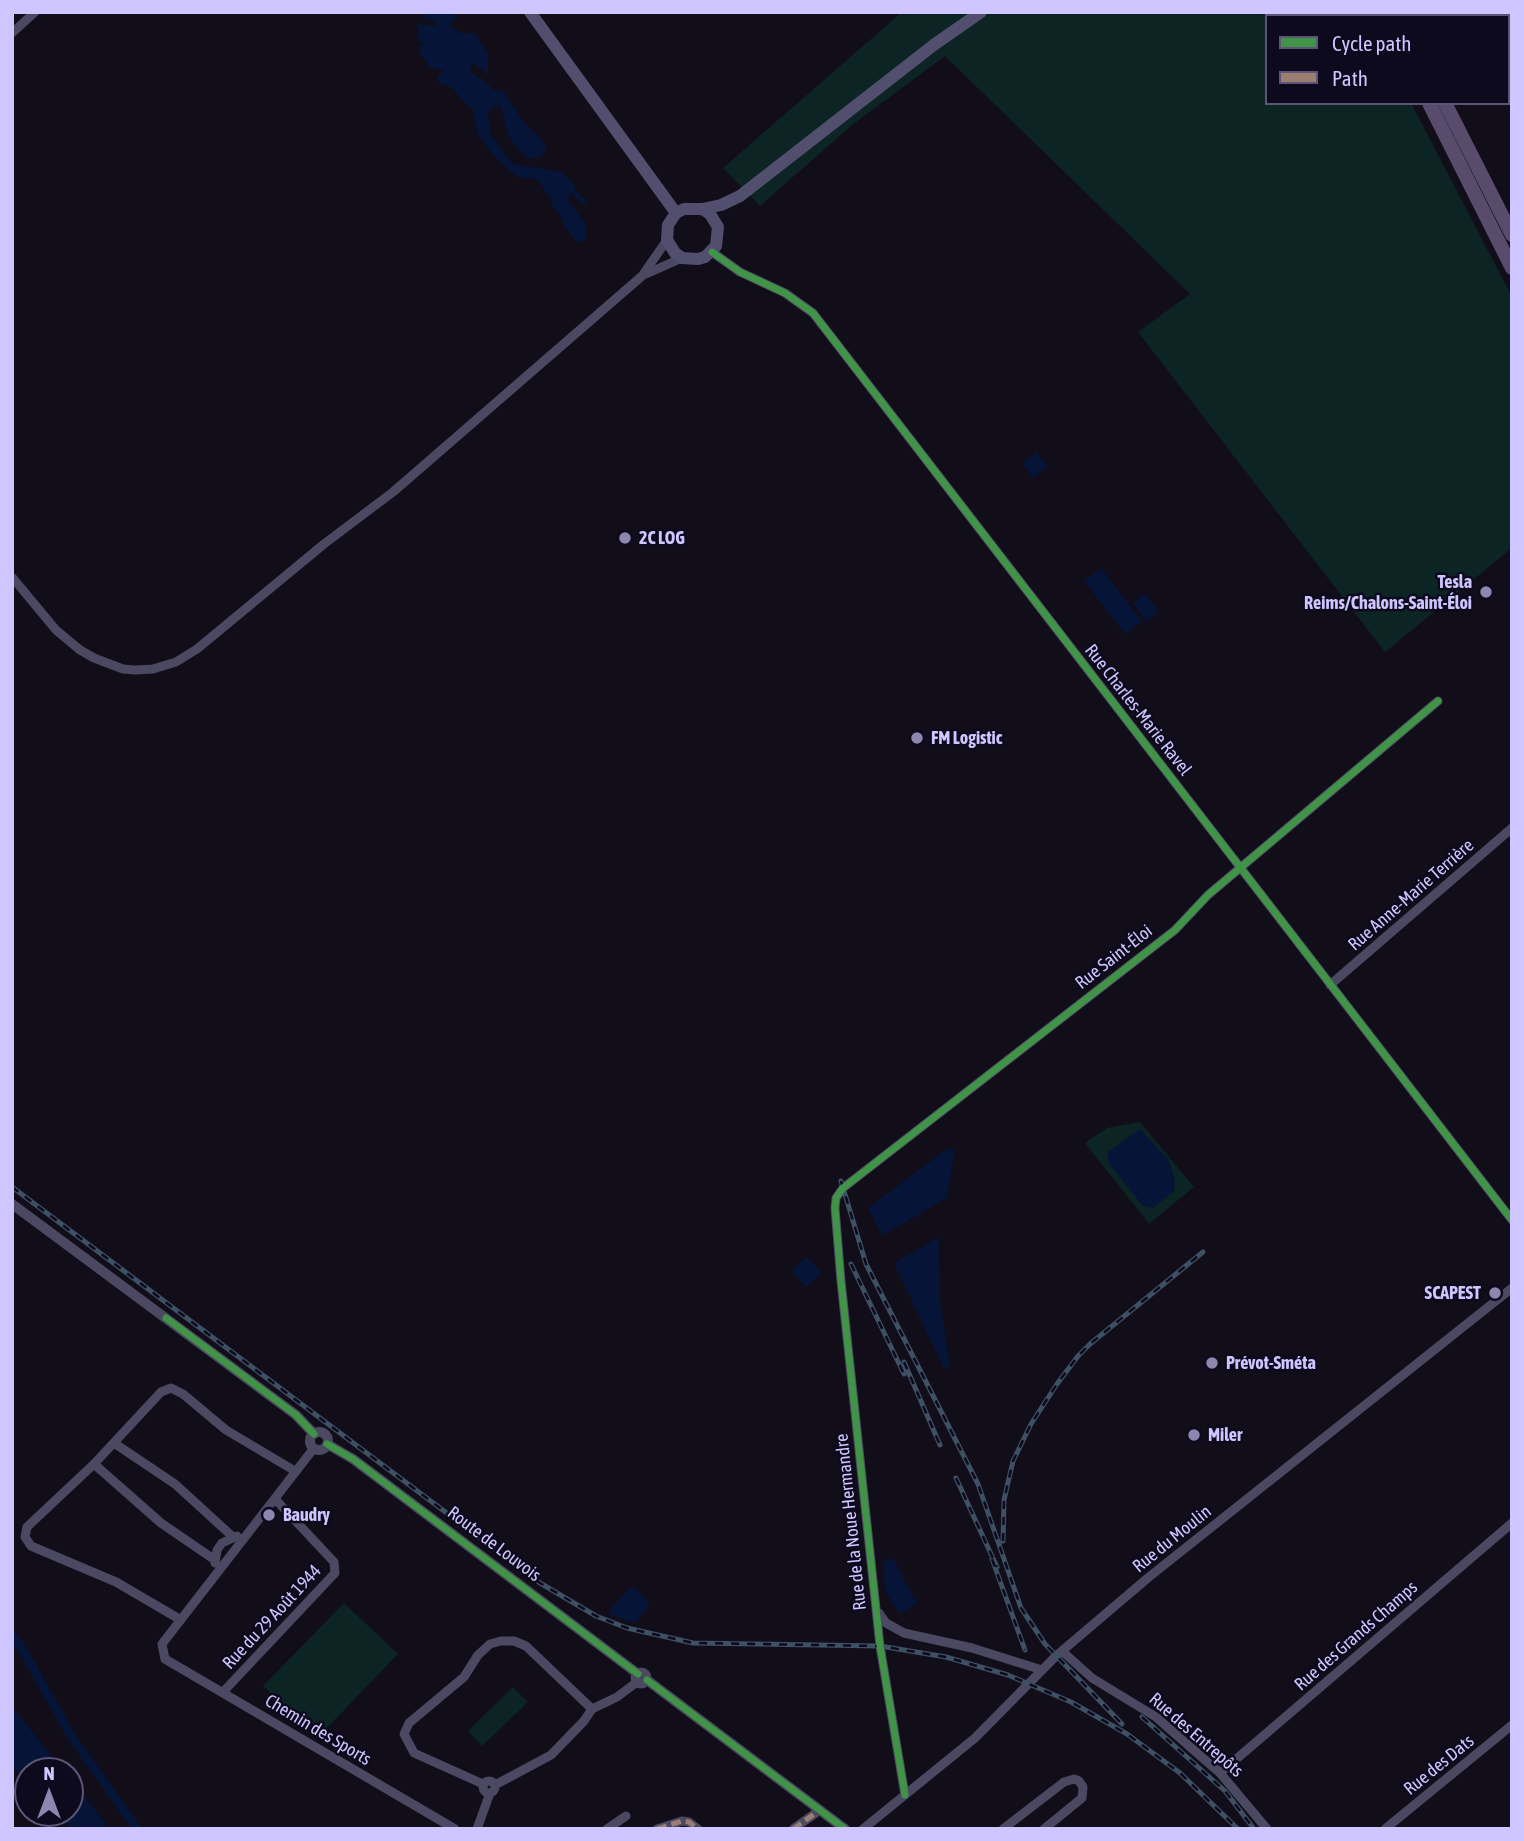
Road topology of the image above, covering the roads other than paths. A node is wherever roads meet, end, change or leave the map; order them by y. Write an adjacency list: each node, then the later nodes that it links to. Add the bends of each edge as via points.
1 (35, 12): 4 (street)
2 (530, 12): 9 (main road)
3 (980, 13): 7 (main road)
4 (12, 33)
5 (1428, 105): 15 (main road)
6 (1446, 105): 11 (main road)
7 (740, 196): 8 (main road); 10 (main road)
8 (702, 209): 9 (main road); 10 (main road)
9 (676, 213): 12 (main road, via 668,225)
10 (718, 227): 13 (main road)
11 (1512, 235)
12 (667, 240): 14 (main road); 16 (street)
13 (712, 252): 14 (main road, via 698,260); 20 (street, Rue Charles-Marie Ravel, via 813,313)
14 (682, 258): 16 (street)
15 (1512, 268)
16 (642, 276): 17 (street, via 393,492 176,662 135,670 94,658 57,630)
17 (12, 577)
18 (1438, 701): 20 (street, Rue Saint-Éloi)
19 (1512, 828): 21 (street, Rue Anne-Marie Terrière)
20 (1241, 869): 21 (street, Rue Charles-Marie Ravel); 24 (street, Rue Saint-Éloi, via 1175,930 843,1188 835,1203)
21 (1330, 985): 23 (street, Rue Charles-Marie Ravel)
22 (12, 1204): 26 (street, via 296,1415)
23 (1512, 1220)
24 (837, 1244): 38 (street, Rue de la Noue Hermandre)
25 (1512, 1288): 40 (street, Rue du Moulin)
26 (314, 1434): 28 (street, via 324,1434); 29 (street, via 310,1441)
27 (114, 1443): 30 (street); 31 (street, via 161,1392 171,1388 226,1430); 35 (street, via 181,1489)
28 (327, 1444): 29 (street); 42 (street, Route de Louvois, via 363,1466)
29 (314, 1448): 31 (street)
30 (94, 1464): 36 (street, via 153,1517); 39 (street, via 31,1521 25,1531 27,1543 116,1582)
31 (295, 1471): 32 (street)
32 (275, 1499): 34 (street); 43 (street, Rue du 29 Août 1944, via 334,1562 335,1573)
33 (1512, 1522): 46 (street, Rue des Grands Champs)
34 (246, 1534): 35 (street); 37 (street)
35 (233, 1537): 36 (street, via 217,1550)
36 (215, 1560): 37 (street)
37 (215, 1574): 39 (street)
38 (876, 1605): 41 (street, via 886,1623 904,1633); 48 (street, Rue de la Noue Hermandre)
39 (181, 1620): 43 (street, Chemin des Sports, via 162,1644 164,1659)
40 (1062, 1651): 41 (street, Rue du Moulin); 46 (street, Rue des Entrepôts, via 1092,1678 1156,1717)
41 (1042, 1670): 48 (street, Rue du Moulin, via 975,1738)
42 (640, 1679): 44 (street); 49 (street, Route de Louvois)
43 (223, 1692): 51 (street, Chemin des Sports)
44 (592, 1709): 47 (street, via 551,1755); 47 (street, via 526,1646 513,1641 490,1644 464,1677 415,1717 404,1734 414,1753 483,1784 490,1781)
45 (1512, 1726): 62 (street, Rue des Dats)
46 (1220, 1773): 61 (street, Rue des Entrepôts)
47 (492, 1789): 52 (street)
48 (905, 1795): 58 (street, Rue du Moulin)
49 (820, 1810): 56 (street); 57 (street, Route de Louvois)
50 (626, 1816): 53 (street)
51 (455, 1829)
52 (477, 1829)
53 (607, 1829)
54 (657, 1829): 55 (street, via 682,1821)
55 (698, 1829)
56 (793, 1829)
57 (845, 1829)
58 (863, 1829)
59 (1004, 1829): 60 (street, via 1064,1782 1079,1781 1082,1798)
60 (1044, 1829)
61 (1267, 1829)
62 (1385, 1829)

